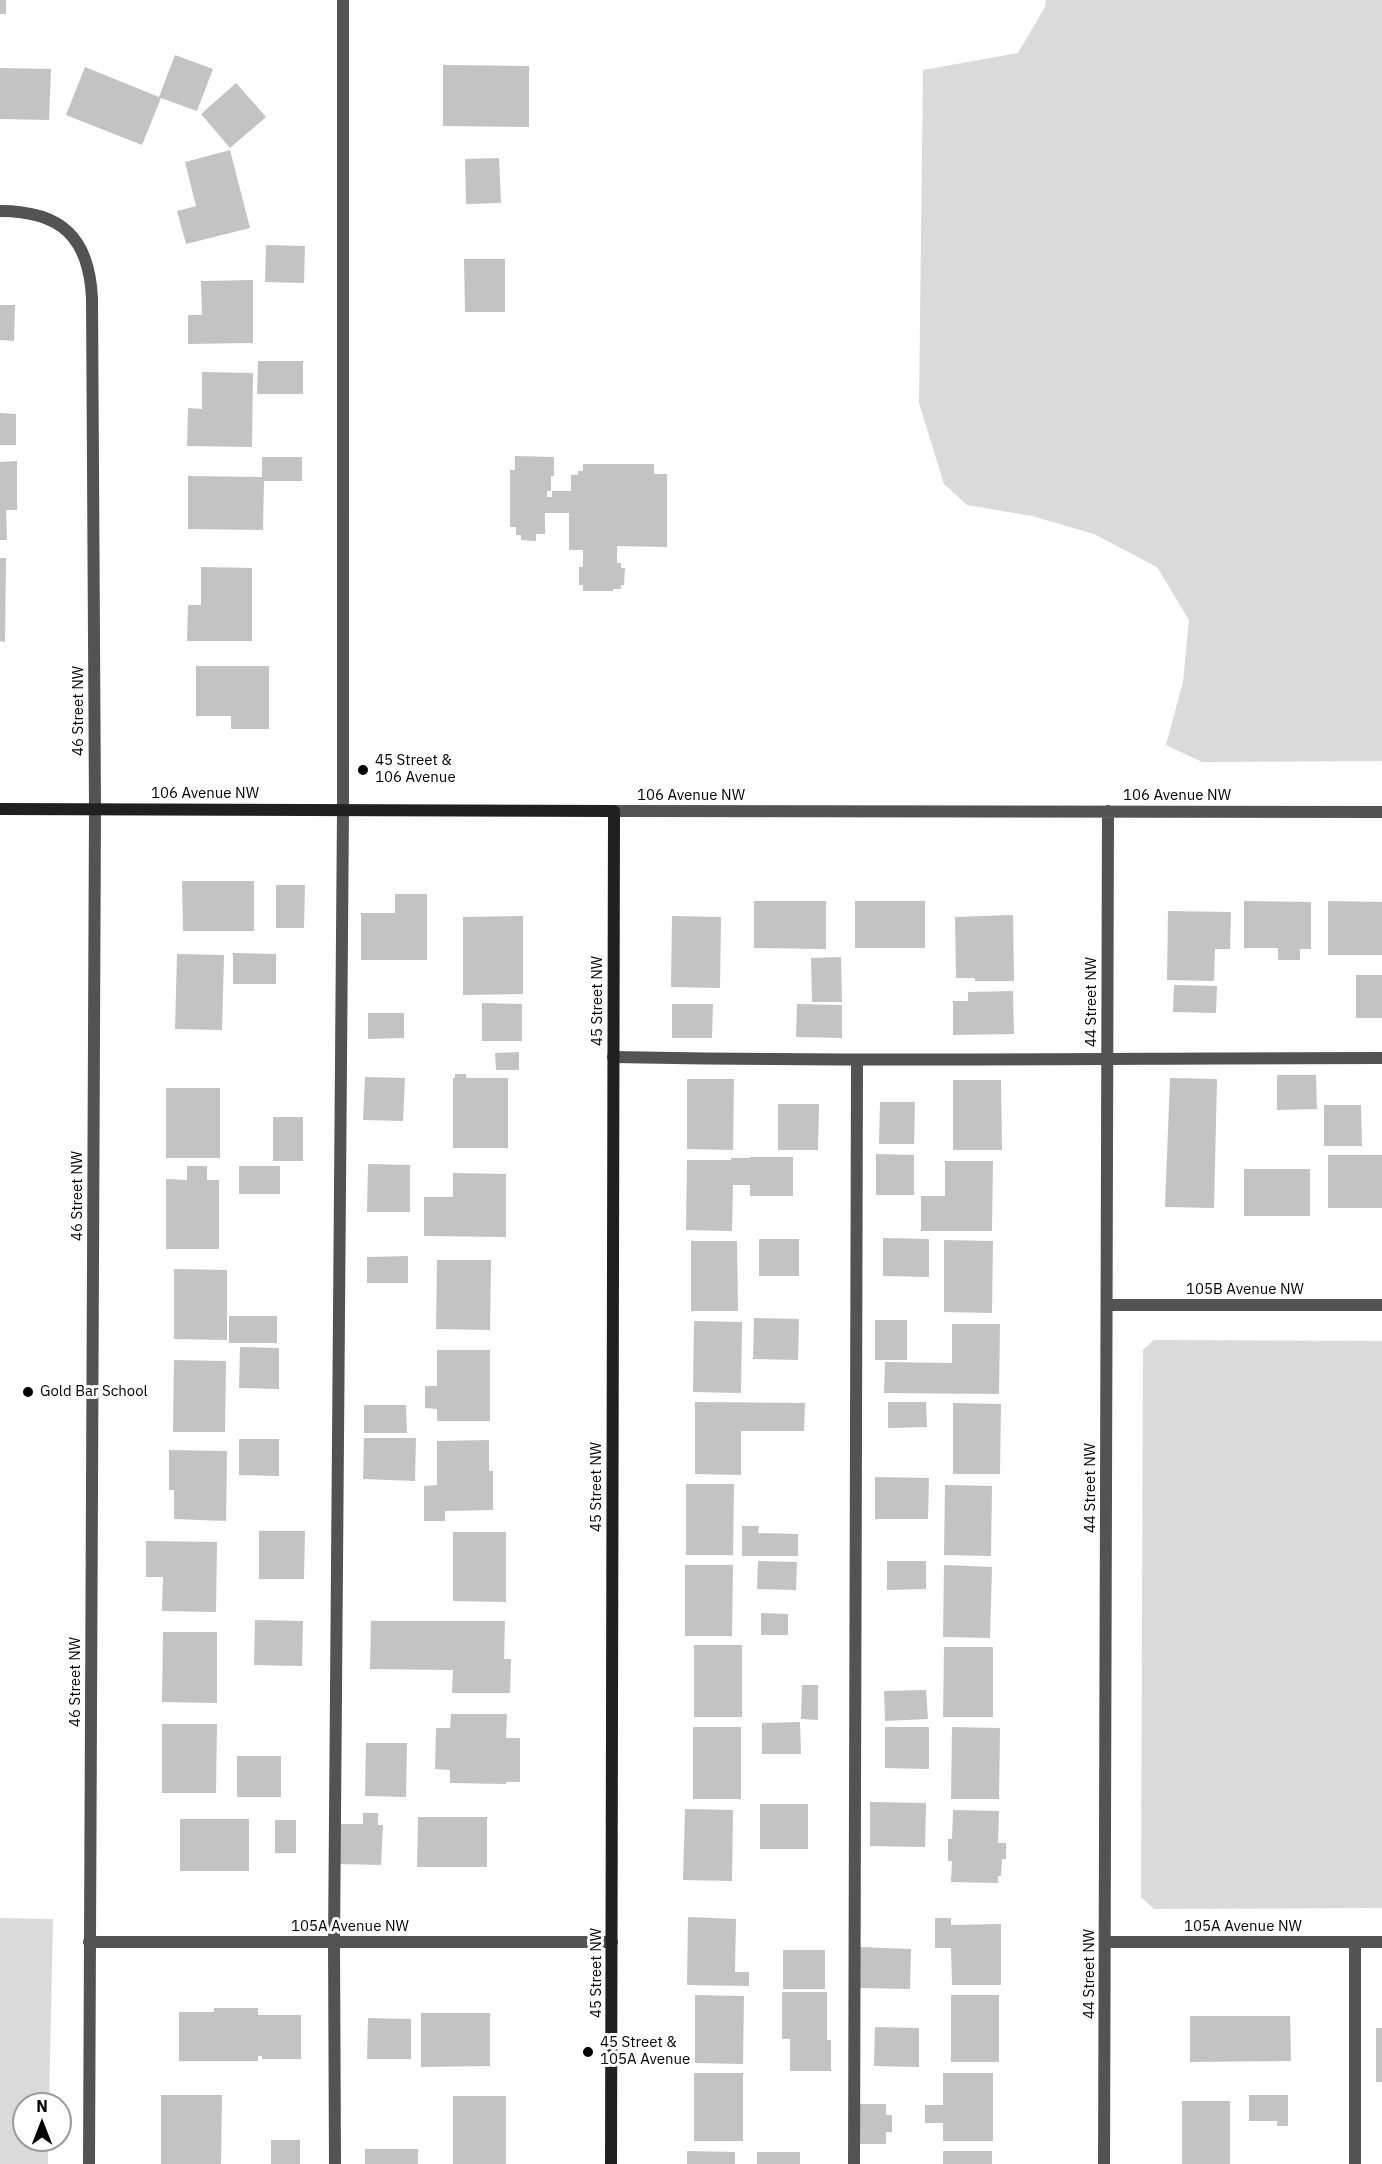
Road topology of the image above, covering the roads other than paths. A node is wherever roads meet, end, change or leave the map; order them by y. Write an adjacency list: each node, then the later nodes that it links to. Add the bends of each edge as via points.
1 (343, 0): 5 (street)
2 (0, 211): 4 (street, 46 Street NW, via 46,217 71,234 88,264 92,298)
3 (0, 809): 4 (street, 106 Avenue NW)
4 (95, 809): 5 (street, 106 Avenue NW); 15 (street, 46 Street NW)
5 (343, 809): 6 (street, 106 Avenue NW); 16 (street)
6 (614, 810): 7 (street, 106 Avenue NW); 9 (street, 45 Street NW)
7 (1108, 811): 8 (street, 106 Avenue NW); 10 (street, 44 Street NW)
8 (1382, 812)
9 (613, 1057): 12 (street); 17 (street, 45 Street NW)
10 (1107, 1058): 11 (street); 12 (street); 13 (street, 44 Street NW)
11 (1382, 1058)
12 (857, 1061): 24 (street)
13 (1107, 1305): 14 (street, 105B Avenue NW); 18 (street, 44 Street NW)
14 (1382, 1305)
15 (89, 1942): 16 (street, 105A Avenue NW); 21 (street, 46 Street NW)
16 (334, 1942): 17 (street, 105A Avenue NW); 22 (street)
17 (612, 1942): 23 (street, 45 Street NW)
18 (1105, 1942): 19 (street, 105A Avenue NW); 25 (street, 44 Street NW)
19 (1355, 1942): 20 (street, 105A Avenue NW); 26 (street)
20 (1382, 1942)
21 (89, 2164)
22 (335, 2164)
23 (611, 2164)
24 (854, 2164)
25 (1104, 2164)
26 (1355, 2164)

